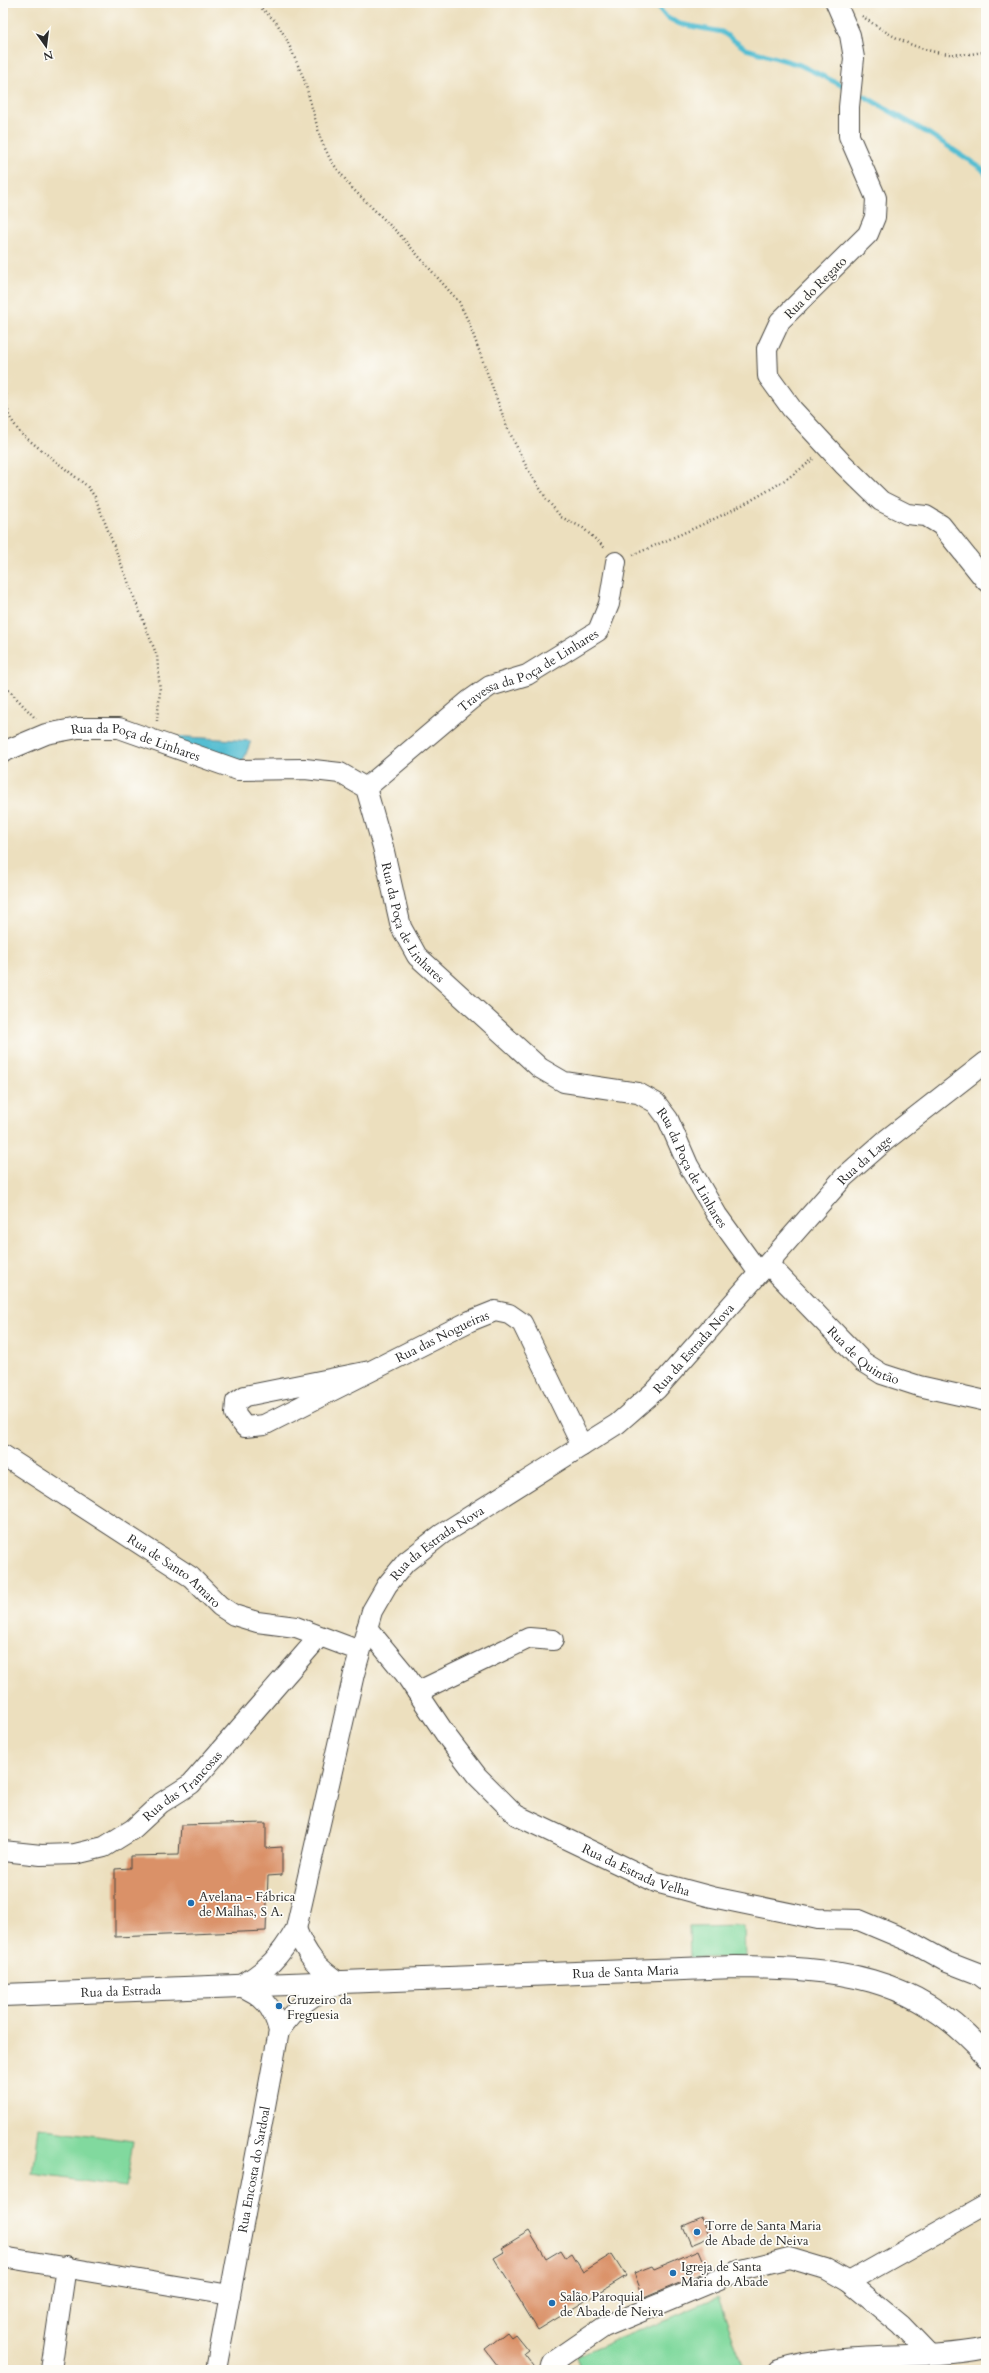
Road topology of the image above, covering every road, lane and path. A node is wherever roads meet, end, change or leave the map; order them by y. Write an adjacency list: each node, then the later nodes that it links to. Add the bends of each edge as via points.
1 (256, 3): 6 (path, via 276,22 286,38 304,79 321,140 331,161 352,188 399,234 459,302 507,427 527,468 548,501 561,517 583,528 601,543)
2 (839, 10): 3 (path, via 860,14 904,43 920,49 967,54); 5 (street, Rua do Regato, via 850,35 854,58 849,136 876,198 875,217 868,234 780,321 767,349 768,376 792,409)
3 (986, 52)
4 (3, 383): 10 (path, via 9,416 20,433 87,486 104,517 157,656 160,691)
5 (828, 448): 6 (path, via 802,469 748,500); 7 (street, Rua do Regato, via 881,501 907,514 926,516 941,525)
6 (616, 562): 12 (street, Travessa da Poça de Linhares, via 609,604 598,631 527,675 490,686 398,759)
7 (986, 581)
8 (3, 684): 9 (path, via 38,720)
9 (46, 734): 10 (street, Rua da Poça de Linhares, via 78,728 119,728); 11 (street, Rua da Poça de Linhares)
10 (152, 741): 12 (street, Rua da Poça de Linhares, via 238,770 305,768 340,773)
11 (3, 752)
12 (366, 788): 14 (street, Rua da Poça de Linhares, via 383,847 400,927 417,956 540,1068 564,1082 638,1093 656,1103 668,1119 688,1165 717,1215)
13 (986, 1062): 14 (street, Rua da Lage, via 886,1140 844,1177)
14 (764, 1269): 16 (street, Rua de Quintão, via 858,1357 882,1374 919,1386); 17 (street, Rua da Estrada Nova, via 657,1389 617,1424)
15 (370, 1371): 15 (street, Rua das Nogueiras, via 264,1425 245,1427 235,1414 236,1402 245,1396); 17 (street, Rua das Nogueiras, via 470,1321 495,1312 509,1314 522,1323)
16 (986, 1401)
17 (582, 1446): 19 (street, Rua da Estrada Nova, via 442,1534 406,1562 387,1585 372,1611)
18 (3, 1455): 20 (street, Rua de Santo Amaro, via 191,1578 220,1606 234,1615 257,1622 296,1627)
19 (367, 1628): 22 (street, Rua da Estrada Nova); 23 (street, Rua da Estrada Velha)
20 (319, 1637): 22 (street, Rua de Santo Amaro); 24 (street, Rua das Trancosas, via 191,1784 161,1803 133,1829 104,1847 75,1854)
21 (554, 1640): 23 (street, via 529,1638)
22 (360, 1651): 25 (street, Rua da Estrada Nova)
23 (417, 1692): 26 (street, Rua da Estrada Velha, via 478,1776 516,1815 656,1882 712,1897 818,1919 859,1920 909,1941)
24 (3, 1852)
25 (296, 1930): 27 (street, via 310,1957 320,1969); 28 (street, Rua da Estrada Nova, via 282,1953 263,1972)
26 (986, 1980)
27 (340, 1983): 28 (main road, Rua de Santa Maria); 30 (street, via 321,1990 305,2001 290,2015); 31 (main road, Rua de Santa Maria, via 735,1966 840,1972 874,1981 909,1996 950,2019)
28 (240, 1986): 29 (main road, Rua da Estrada); 30 (street, Rua Encosta do Sardoal, via 255,1992 267,2002 275,2015)
29 (3, 1996)
30 (279, 2031): 36 (street, Rua Encosta do Sardoal)
31 (986, 2055)
32 (986, 2205): 35 (street)
33 (3, 2257): 34 (street)
34 (66, 2266): 36 (street); 41 (street)
35 (849, 2282): 38 (street, via 900,2325); 43 (street, via 826,2270 789,2258 741,2270 604,2327 553,2362)
36 (230, 2295): 42 (street, Rua Encosta do Sardoal)
37 (986, 2348): 39 (street)
38 (929, 2354): 39 (street); 40 (street)
39 (963, 2362)
40 (854, 2365): 44 (street)
41 (51, 2370)
42 (216, 2370)
43 (551, 2370)
44 (782, 2370)

